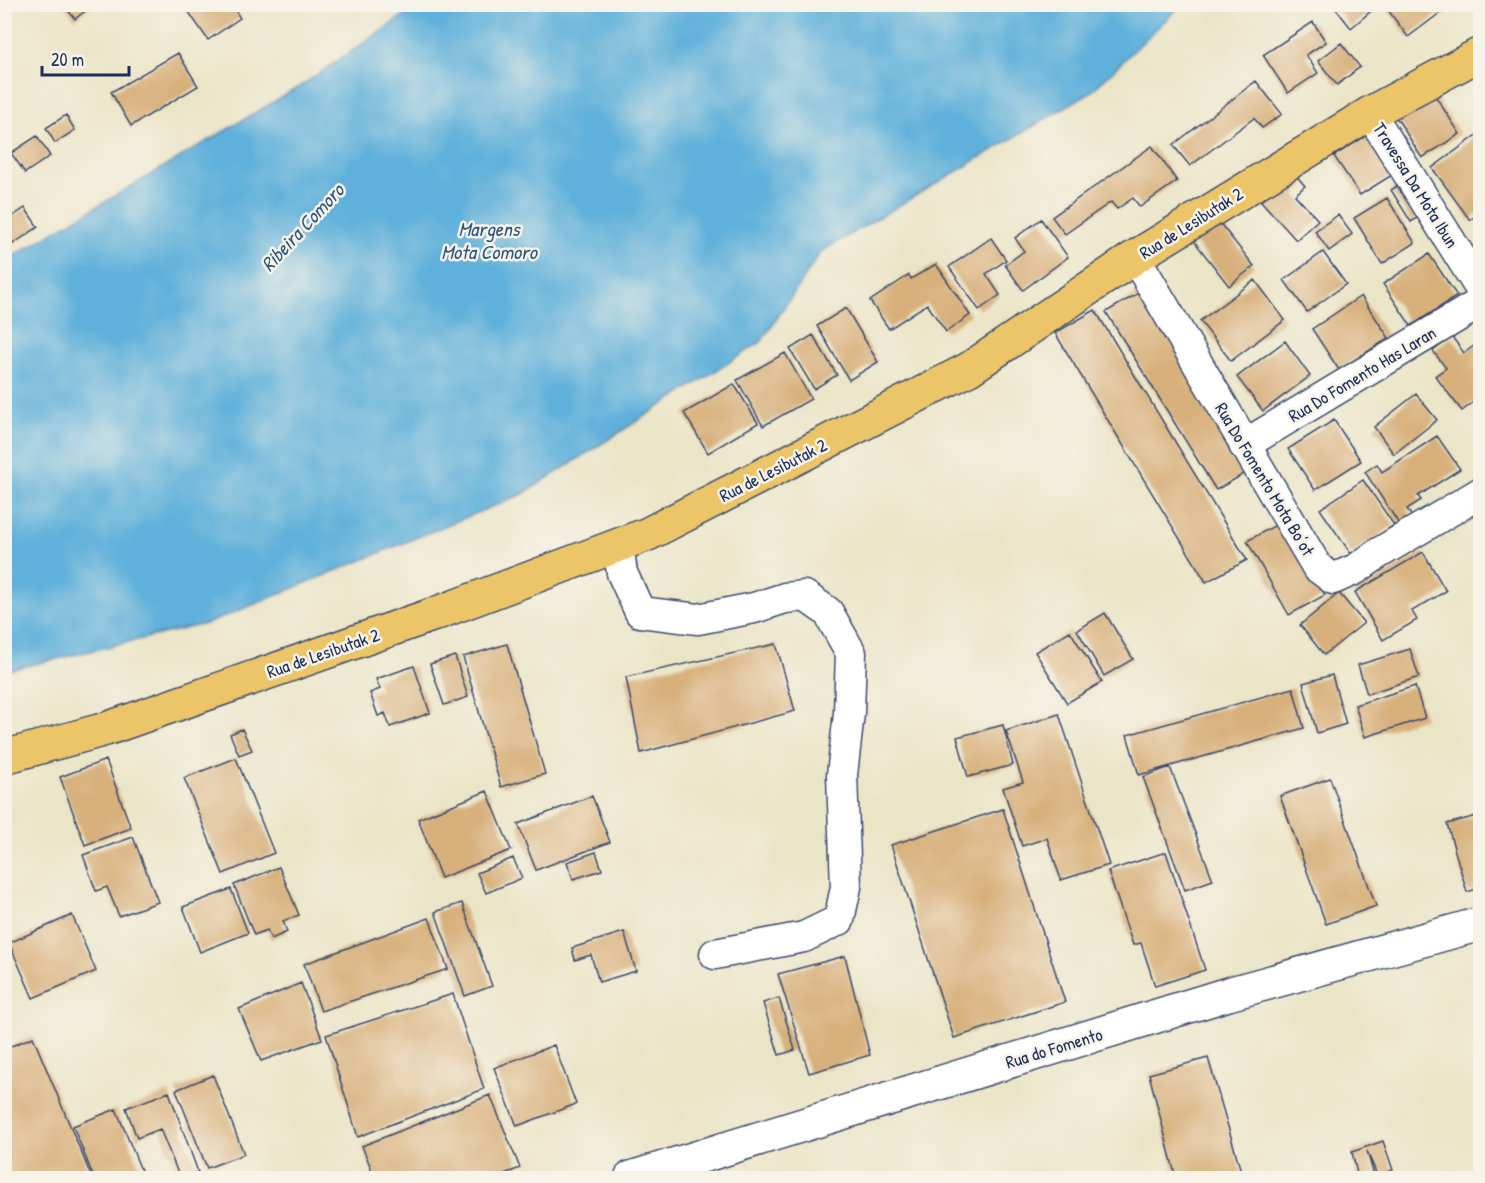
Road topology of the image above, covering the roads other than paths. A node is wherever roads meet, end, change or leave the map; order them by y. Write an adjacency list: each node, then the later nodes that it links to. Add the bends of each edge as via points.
1 (1480, 54): 2 (main road, Rua de Lesibutak 2)
2 (1370, 113): 3 (main road, Rua de Lesibutak 2); 4 (street, Travessa Da Mota Ibun)
3 (1135, 257): 6 (street, Rua Do Fomento Mota Bo’ot); 8 (main road, Rua de Lesibutak 2, via 969,369 648,534)
4 (1480, 288)
5 (1480, 303): 6 (street, Rua Do Fomento Has Laran)
6 (1244, 445): 7 (street, Rua Do Fomento Mota Bo’ot, via 1317,567 1333,579)
7 (1480, 493)
8 (618, 545): 9 (main road, Rua de Lesibutak 2, via 106,729); 11 (street, via 622,573 640,612 698,620 805,596 828,612 851,653 842,775 846,887 839,920 804,938)
9 (4, 757)
10 (1480, 924): 12 (street, Rua do Fomento, via 1228,994)
11 (715, 954)
12 (631, 1179)

